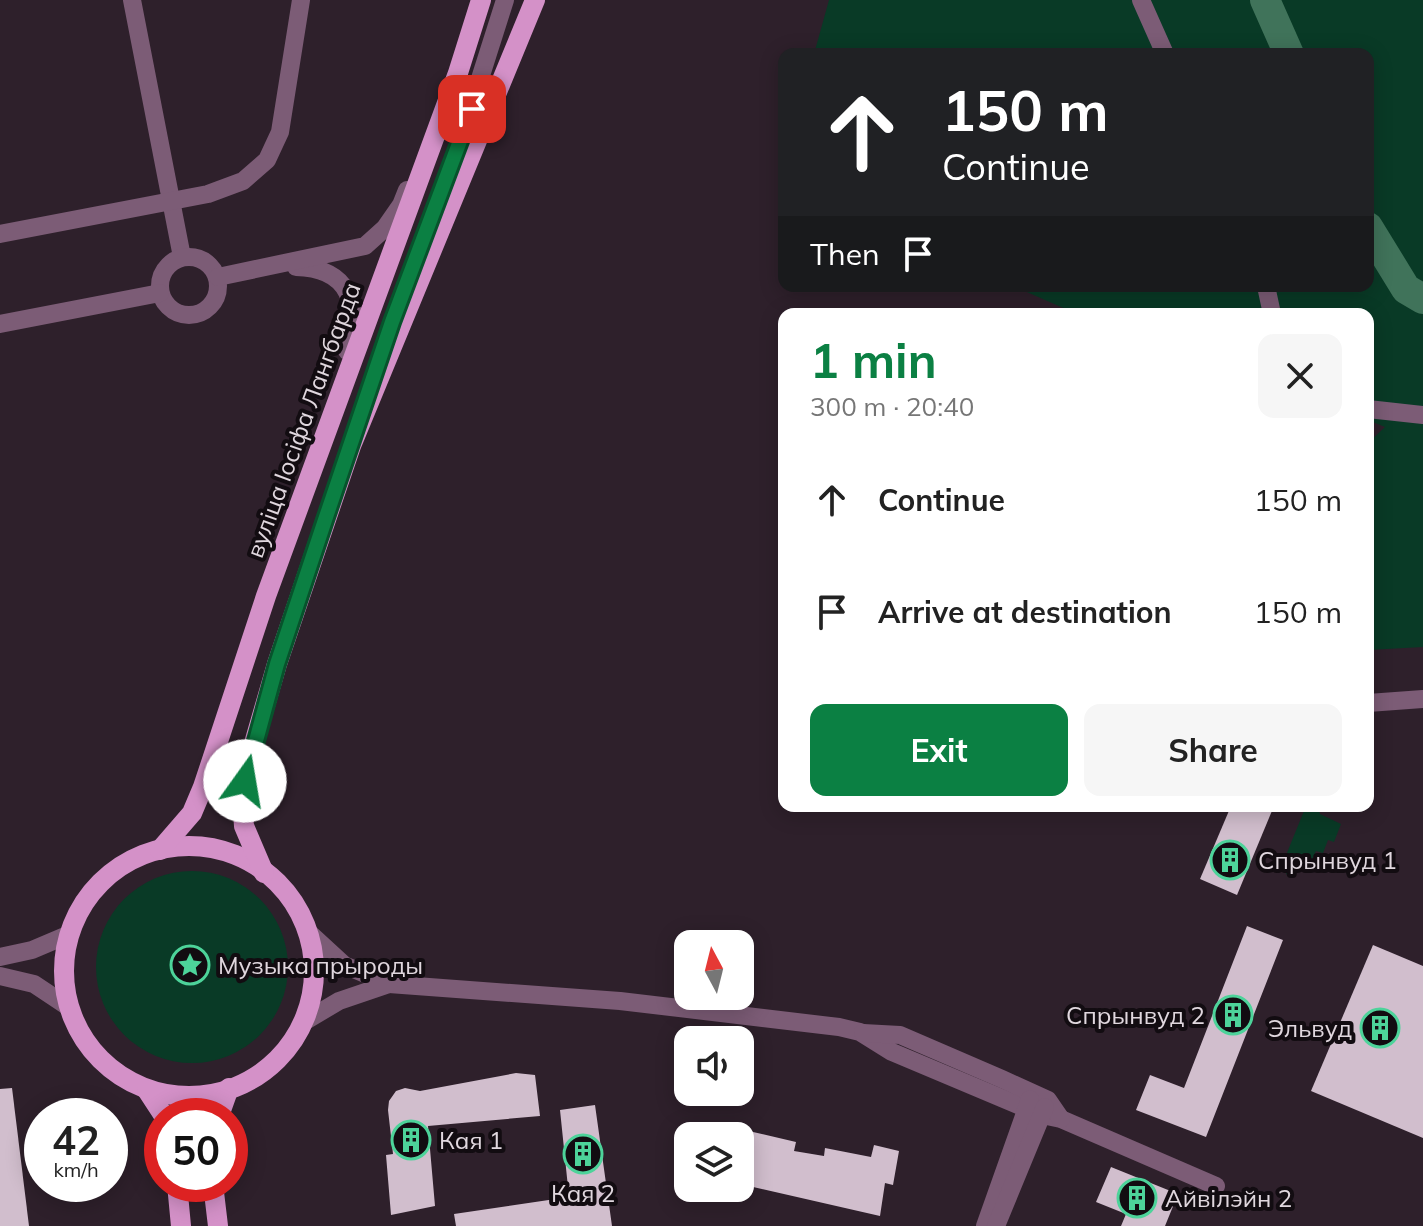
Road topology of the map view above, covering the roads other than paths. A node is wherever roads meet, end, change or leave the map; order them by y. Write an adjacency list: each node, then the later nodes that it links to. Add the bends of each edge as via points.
1 (132, 0): 9 (street)
2 (301, 0): 9 (street, via 280,132 267,160 243,181)
3 (481, 0): 8 (main road, вуліца Іосіфа Лангбарда)
4 (505, 0): 19 (street, via 462,138)
5 (535, 0): 19 (main road)
6 (1141, 0): 7 (street)
7 (1162, 48)
8 (434, 135): 12 (street, via 401,205 365,246); 16 (main road, вуліца Іосіфа Лангбарда)
9 (169, 201): 10 (street); 11 (street)
10 (0, 234)
11 (182, 257): 13 (street, via 201,259); 14 (street, via 166,267)
12 (269, 267): 13 (street); 16 (street, via 314,268 344,286 353,303 354,329)
13 (218, 277): 14 (street, via 215,301 200,313 180,314)
14 (160, 293): 15 (street)
15 (0, 324)
16 (340, 397): 22 (main road, вуліца Іосіфа Лангбарда, via 203,787 192,813)
17 (1374, 410): 18 (street)
18 (1423, 415)
19 (351, 446): 23 (main road, via 248,764 244,826)
20 (1423, 699): 21 (street)
21 (1374, 703)
22 (160, 850): 23 (main road, via 215,850); 25 (main road, via 126,863 96,884)
23 (264, 873): 24 (main road, via 290,899)
24 (307, 931): 28 (street, via 344,965); 30 (main road, via 315,976)
25 (65, 936): 26 (street); 29 (main road, via 60,959)
26 (0, 957)
27 (0, 976): 29 (street, via 34,984)
28 (389, 984): 30 (street, via 339,1001); 35 (street, via 769,1016 900,1035)
29 (67, 1006): 32 (main road, via 77,1032 95,1053)
30 (307, 1020): 31 (main road, via 277,1064)
31 (229, 1088): 32 (main road, via 188,1095); 34 (main road)
32 (147, 1090): 33 (main road)
33 (152, 1098)
34 (225, 1098)
35 (1037, 1104): 36 (street); 41 (street); 42 (street)
36 (1216, 1186)
37 (179, 1202): 39 (main road)
38 (215, 1202): 40 (main road)
39 (181, 1226)
40 (218, 1226)
41 (985, 1226)
42 (996, 1226)

